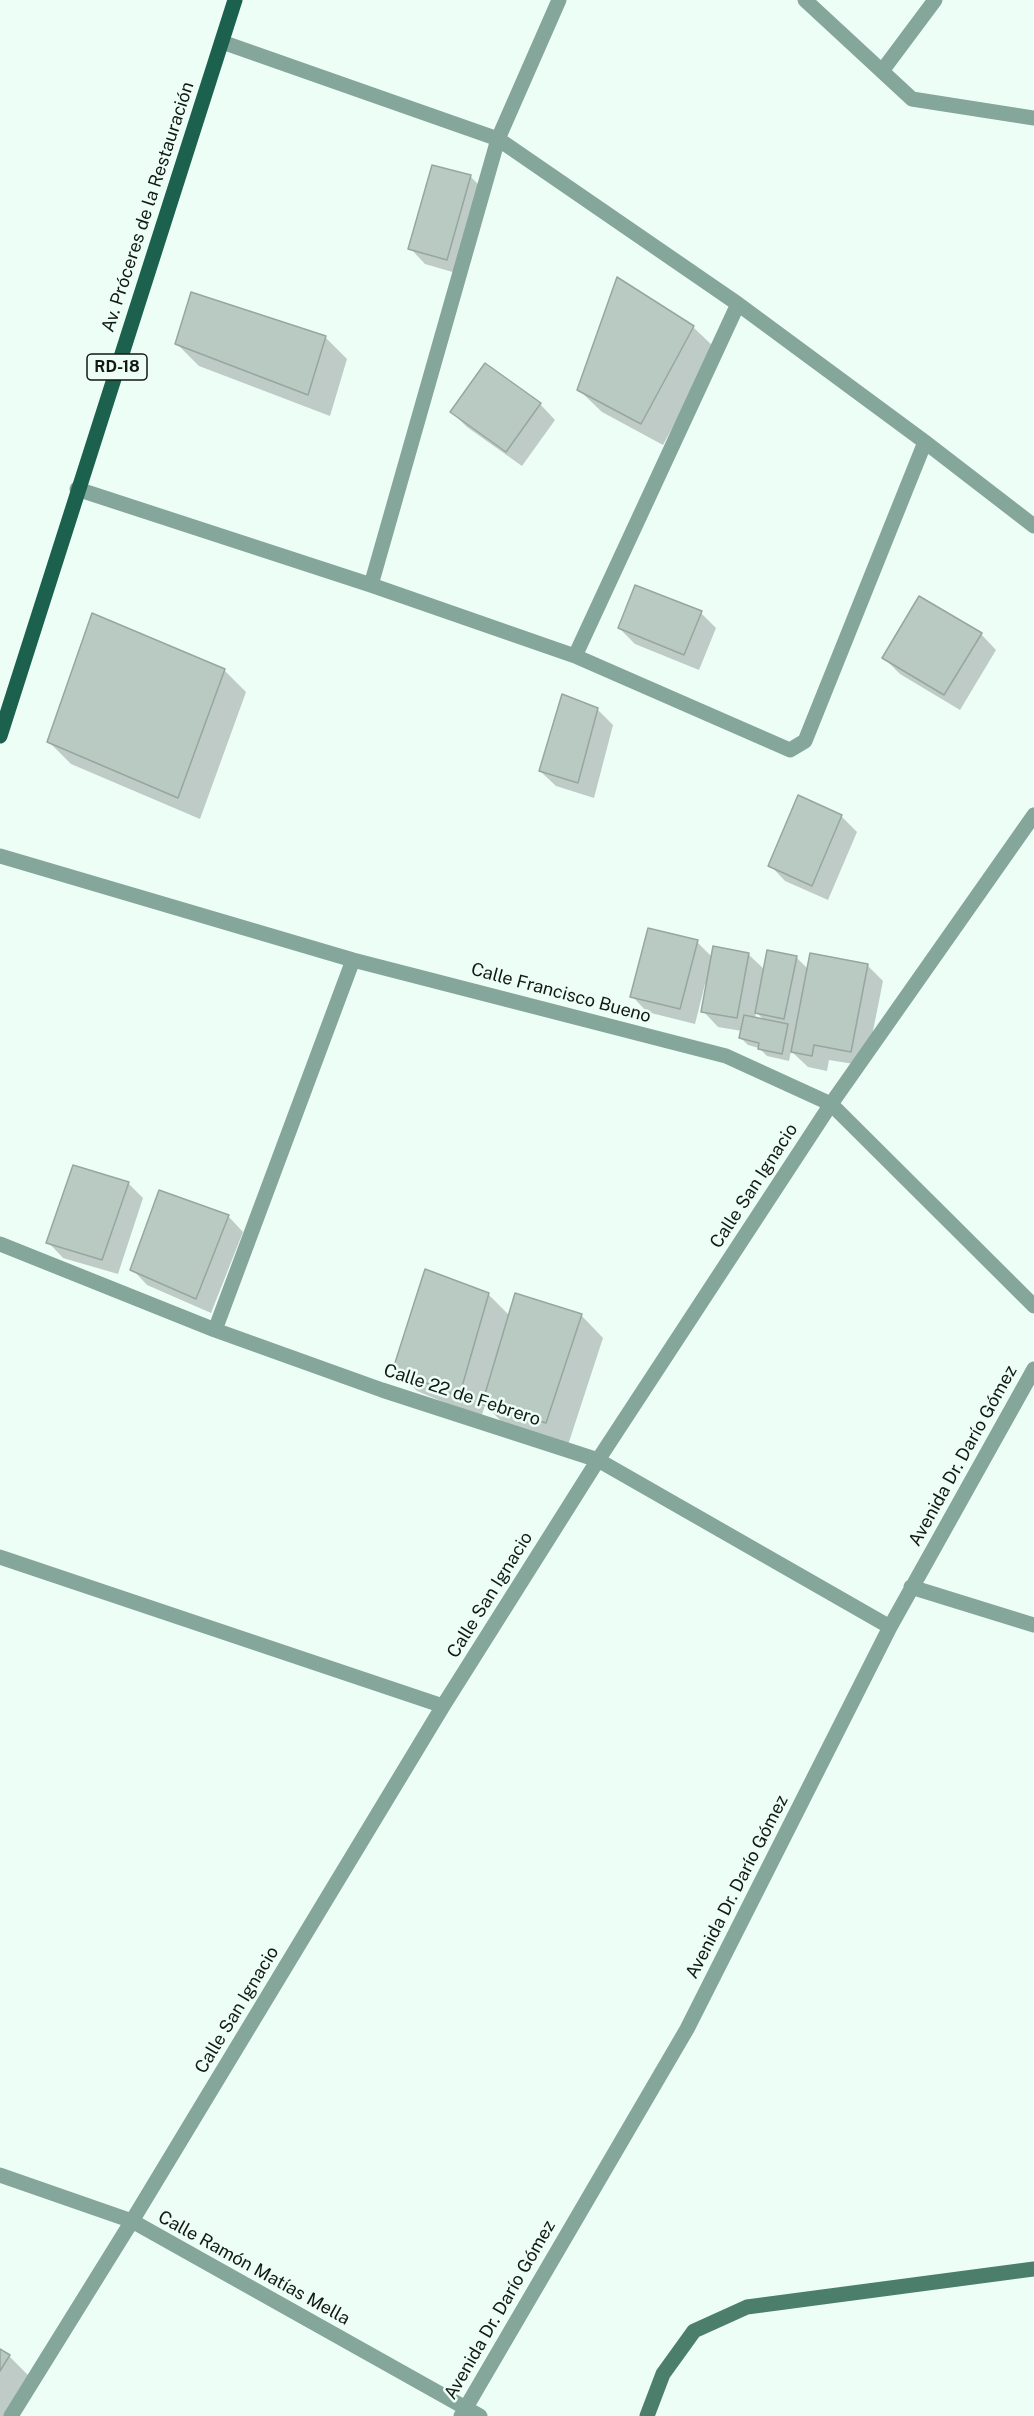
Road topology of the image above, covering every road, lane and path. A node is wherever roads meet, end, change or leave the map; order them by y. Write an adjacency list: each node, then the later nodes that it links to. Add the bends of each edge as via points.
1 (235, 0): 5 (main road, Av. Próceres de la Restauración / RD-18)
2 (559, 0): 8 (street)
3 (805, 0): 6 (street)
4 (934, 0): 6 (street)
5 (222, 42): 8 (street); 11 (main road, Av. Próceres de la Restauración / RD-18)
6 (882, 71): 7 (street, via 912,99)
7 (1034, 118)
8 (498, 139): 9 (street); 13 (street)
9 (738, 304): 10 (street); 14 (street)
10 (925, 442): 12 (street); 14 (street, via 805,741 790,750)
11 (77, 489): 13 (street); 15 (main road, Av. Próceres de la Restauración / RD-18)
12 (1034, 526)
13 (371, 585): 14 (street)
14 (575, 656)
15 (0, 736)
16 (1034, 815): 19 (street, Calle San Ignacio)
17 (0, 856): 18 (street, Calle Francisco Bueno)
18 (353, 960): 19 (street, Calle Francisco Bueno, via 726,1056); 22 (street)
19 (831, 1104): 21 (street, Calle Francisco Bueno); 24 (street, Calle San Ignacio)
20 (0, 1244): 22 (street, Calle 22 de Febrero)
21 (1034, 1306)
22 (215, 1330): 24 (street, Calle 22 de Febrero, via 382,1390)
23 (1034, 1368): 26 (street, Avenida Dr. Darío Gómez)
24 (598, 1460): 28 (street, Calle 22 de Febrero); 29 (street, Calle San Ignacio)
25 (0, 1557): 29 (street)
26 (911, 1587): 27 (street); 28 (street, Avenida Dr. Darío Gómez)
27 (1034, 1625)
28 (890, 1627): 33 (street, Avenida Dr. Darío Gómez, via 687,2029)
29 (443, 1706): 31 (street, Calle San Ignacio)
30 (0, 2175): 31 (street, Calle Ramón Matías Mella)
31 (132, 2221): 33 (street, Calle Ramón Matías Mella); 34 (street, Calle San Ignacio)
32 (1034, 2269): 36 (street, via 747,2307 694,2331 663,2374)
33 (463, 2413): 35 (street, Calle Ramón Matías Mella)
34 (11, 2416)
35 (480, 2416)
36 (646, 2416)

